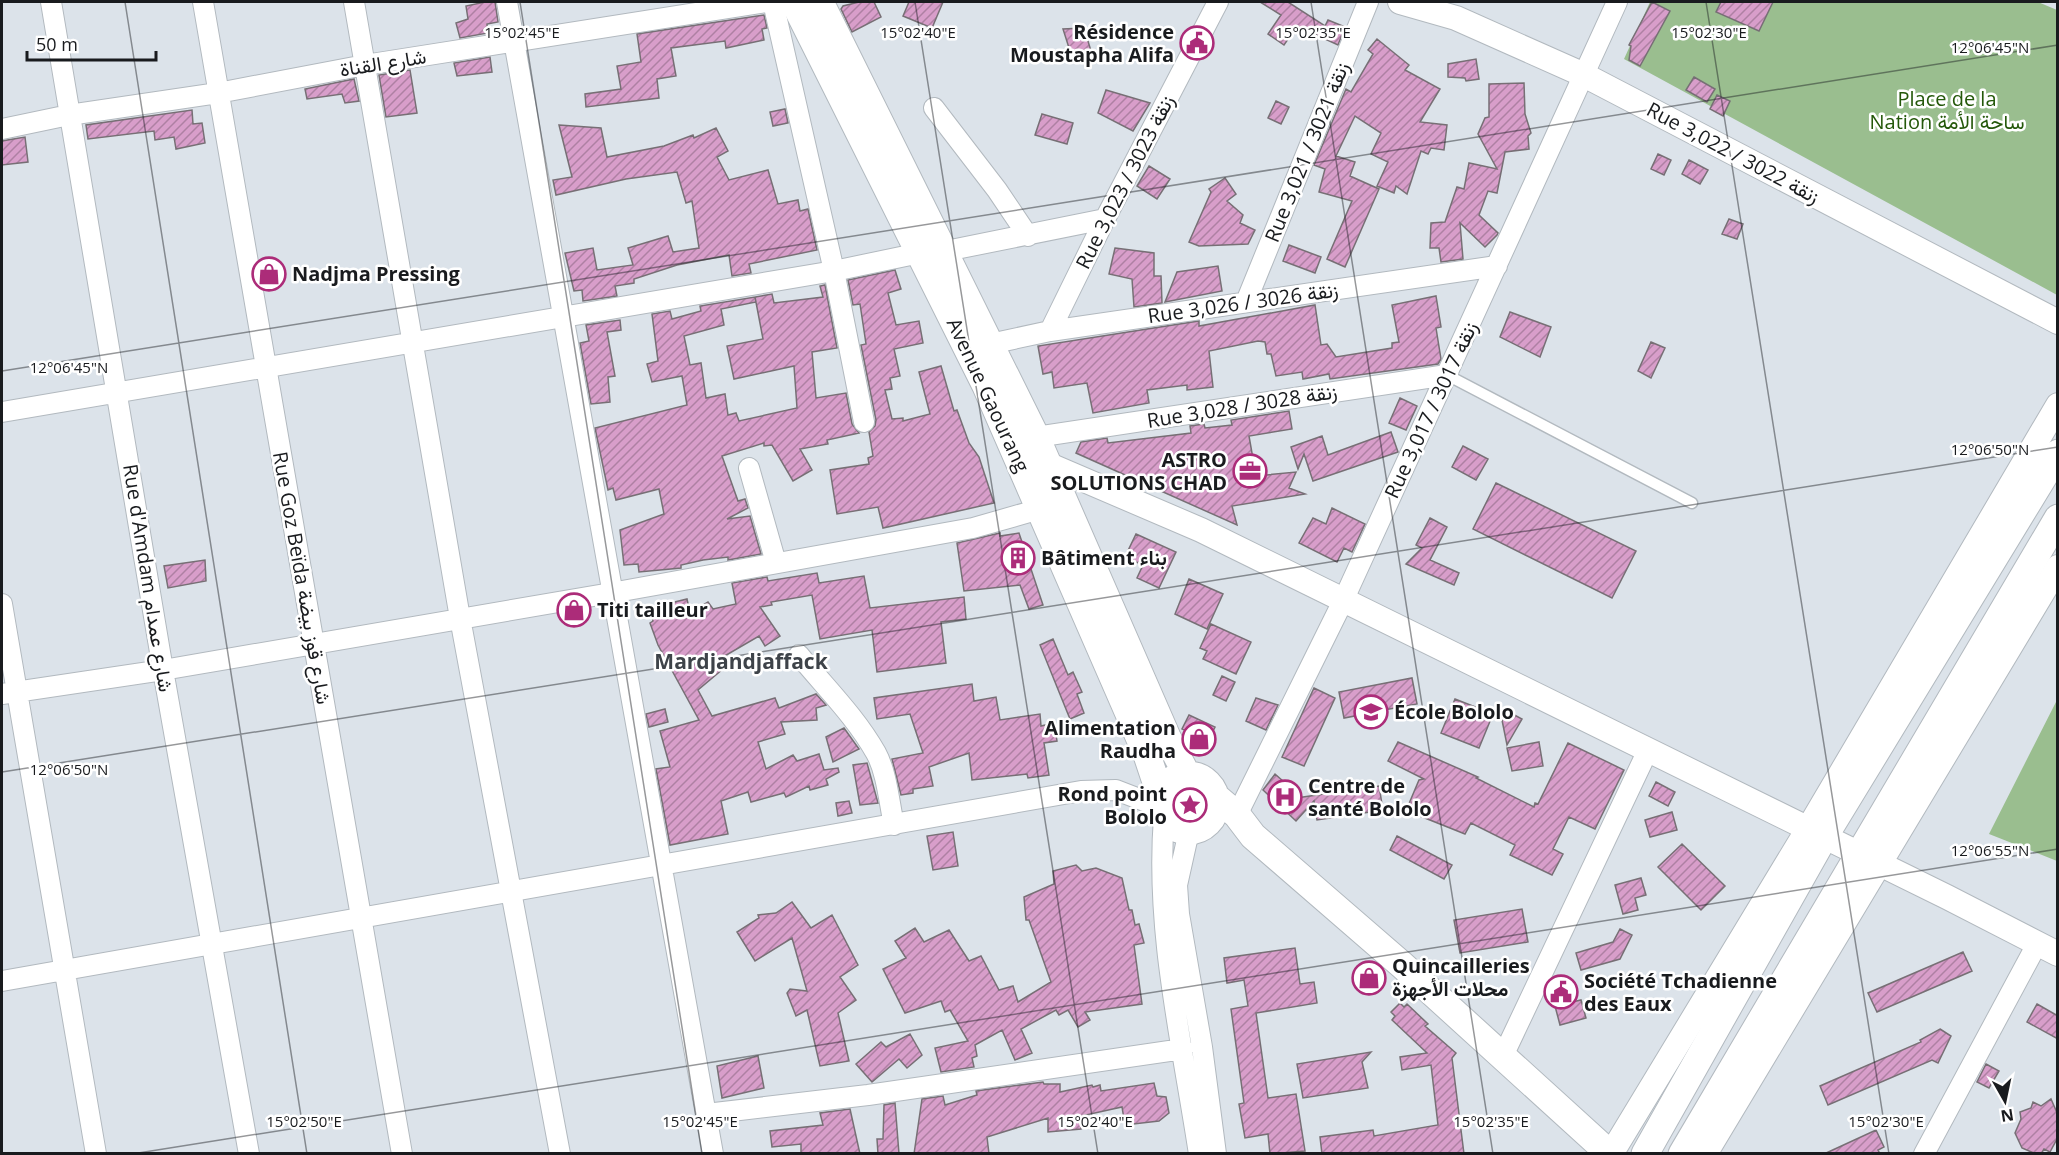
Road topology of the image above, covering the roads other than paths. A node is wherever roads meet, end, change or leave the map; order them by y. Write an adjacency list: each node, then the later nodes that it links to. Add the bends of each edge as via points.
1 (51, 2): 18 (street, Rue d'Amdam شارع عمدام)
2 (203, 2): 16 (street, Rue Goz Beïda شارع قوز بيضة)
3 (354, 2): 14 (street)
4 (507, 2): 13 (street)
5 (766, 2): 13 (street, شارع القناة)
6 (773, 2): 24 (street)
7 (794, 2): 22 (main road, Avenue Gaourang)
8 (820, 2): 22 (main road, Avenue Gaourang)
9 (1218, 2): 20 (street, Rue 3,023 / زنقة 3023)
10 (1368, 2): 25 (street, Rue 3,021 / زنقة 3021)
11 (1400, 2): 15 (street, Rue 3,022 / زنقة 3022, via 1455,18)
12 (1617, 2): 15 (street, Rue 3,017 / زنقة 3017)
13 (514, 43): 14 (street, شارع القناة); 26 (street)
14 (365, 65): 16 (street, شارع القناة); 29 (street)
15 (1584, 75): 23 (street, Rue 3,017 / زنقة 3017); 27 (street, Rue 3,022 / زنقة 3022)
16 (218, 93): 18 (street, شارع القناة); 31 (street, Rue Goz Beïda شارع قوز بيضة)
17 (934, 108): 21 (street, via 998,190)
18 (69, 116): 19 (street, شارع القناة); 33 (street, Rue d'Amdam شارع عمدام)
19 (2, 129)
20 (1105, 219): 21 (street); 28 (street, Rue 3,023 / زنقة 3023)
21 (1028, 236): 22 (street)
22 (933, 252): 24 (street); 30 (main road, Avenue Gaourang); 42 (main road, Avenue Gaourang)
23 (1497, 266): 25 (street, Rue 3,026 / زنقة 3026); 32 (street, Rue 3,017 / زنقة 3017)
24 (834, 271): 26 (street); 36 (street)
25 (1246, 303): 28 (street, Rue 3,026 / زنقة 3026)
26 (563, 317): 29 (street); 46 (street)
27 (2058, 322)
28 (1050, 332): 30 (street, Rue 3,026 / زنقة 3026)
29 (413, 342): 31 (street); 49 (street)
30 (990, 344): 37 (main road, Avenue Gaourang)
31 (266, 365): 33 (street); 50 (street, Rue Goz Beïda شارع قوز بيضة)
32 (1447, 375): 37 (street, Rue 3,028 / زنقة 3028); 41 (lane); 47 (street, Rue 3,017 / زنقة 3017)
33 (118, 392): 35 (street); 52 (street, Rue d'Amdam شارع عمدام)
34 (2058, 405): 61 (street)
35 (2, 412)
36 (864, 422)
37 (1036, 437): 39 (main road, Avenue Gaourang)
38 (2058, 453): 61 (main road)
39 (1047, 464): 47 (street, via 1201,530); 55 (main road, Avenue Gaourang)
40 (749, 468): 44 (street)
41 (1692, 503)
42 (1040, 509): 44 (street, via 973,528); 57 (main road, Avenue Gaourang, via 1147,754)
43 (2058, 518): 63 (main road)
44 (776, 563): 46 (street)
45 (2058, 567): 63 (street)
46 (611, 593): 49 (street); 64 (street)
47 (1343, 601): 54 (street); 58 (street, Rue 3,017 / زنقة 3017)
48 (2, 604): 53 (street)
49 (460, 618): 50 (street); 65 (street)
50 (313, 643): 52 (street); 66 (street, Rue Goz Beïda شارع قوز بيضة)
51 (799, 655): 59 (street, via 840,700 877,754)
52 (163, 670): 53 (street); 67 (street, Rue d'Amdam شارع عمدام)
53 (9, 692): 69 (street)
54 (1648, 750): 61 (street); 72 (street)
55 (1187, 775): 56 (main road, via 1206,781); 57 (main road, via 1170,782)
56 (1216, 797): 58 (main road); 60 (main road, via 1213,816)
57 (1162, 807): 59 (street, via 1116,790 1081,791); 60 (main road, via 1178,829); 71 (street, via 1163,915)
58 (1237, 816): 62 (main road)
59 (894, 825): 64 (street)
60 (1198, 827): 62 (main road); 80 (street, via 1177,885)
61 (1816, 833): 63 (street); 81 (street); 82 (main road)
62 (1254, 836): 72 (main road)
63 (1871, 860): 68 (street); 83 (main road); 84 (street)
64 (660, 866): 65 (street); 73 (street)
65 (513, 893): 66 (street); 77 (street)
66 (360, 918): 67 (street); 76 (street, Rue Goz Beïda شارع قوز بيضة)
67 (211, 942): 69 (street); 75 (street, Rue d'Amdam شارع عمدام)
68 (2047, 949): 85 (street)
69 (64, 970): 70 (street); 74 (street)
70 (2, 981)
71 (1183, 1049): 73 (street, via 868,1095); 79 (street)
72 (1503, 1056): 81 (main road)
73 (706, 1114): 78 (street)
74 (96, 1154)
75 (249, 1154)
76 (402, 1154)
77 (560, 1154)
78 (713, 1154)
79 (1198, 1154)
80 (1216, 1154)
81 (1611, 1154)
82 (1646, 1154)
83 (1682, 1154)
84 (1705, 1154)
85 (1924, 1154)

